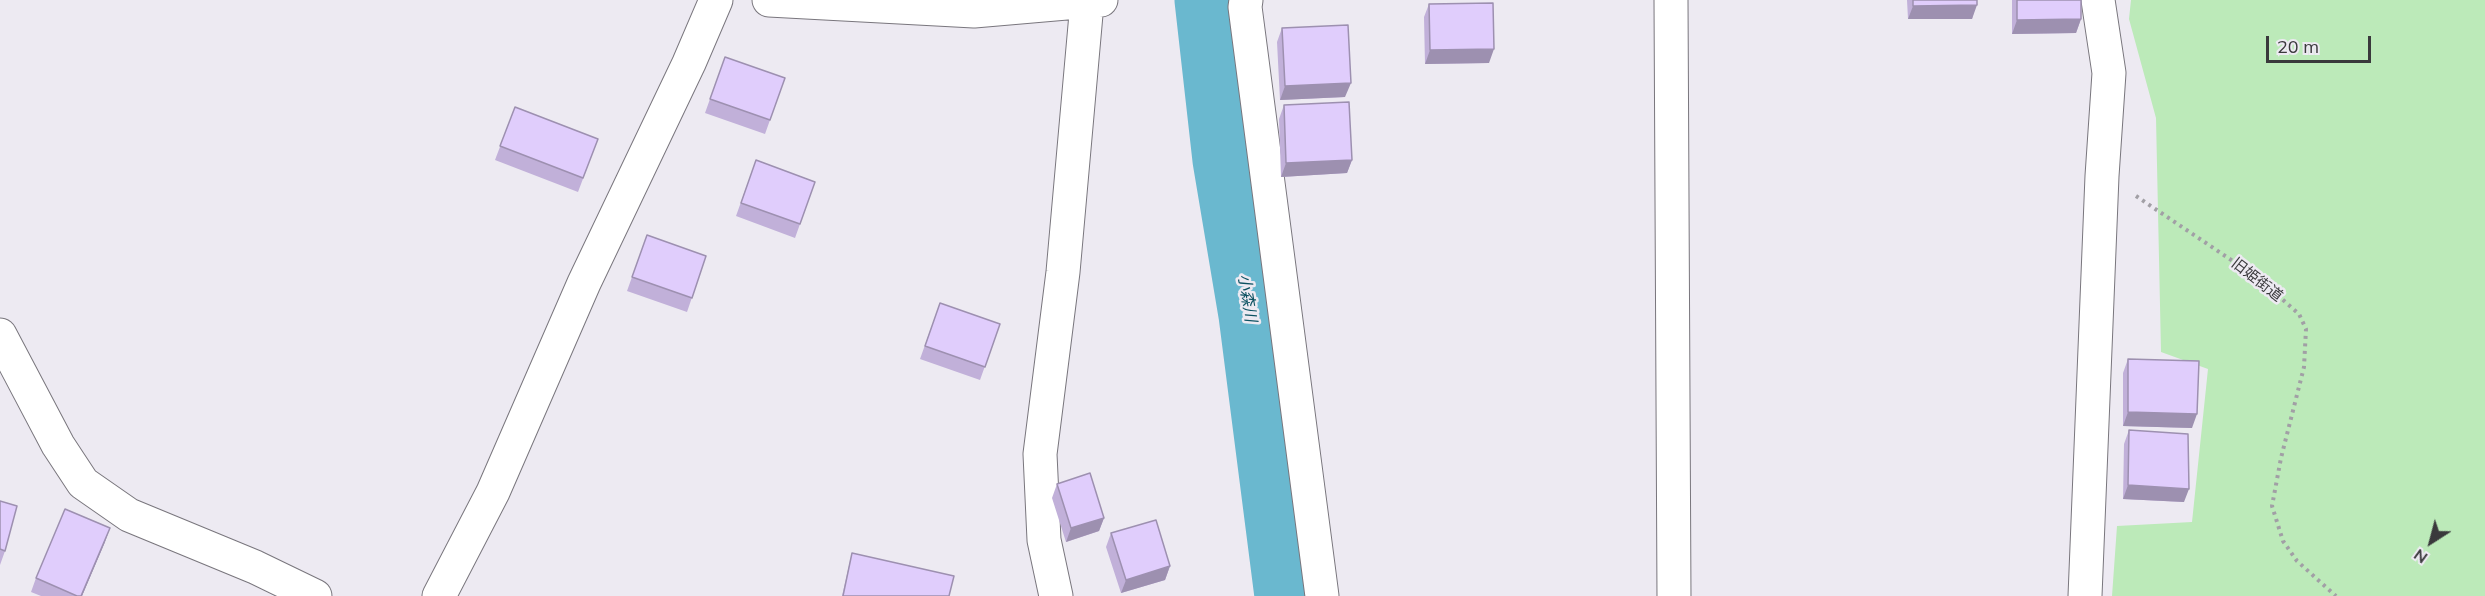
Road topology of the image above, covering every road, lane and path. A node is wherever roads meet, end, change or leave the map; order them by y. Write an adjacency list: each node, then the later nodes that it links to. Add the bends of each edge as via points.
1 (716, 0): 9 (street, via 584,283)
2 (769, 0): 5 (street, via 974,11)
3 (1671, 0): 13 (street)
4 (2098, 0): 7 (street, via 2109,73)
5 (1094, 1): 11 (street, via 1040,454 1044,540)
6 (1242, 2): 12 (street)
7 (2102, 176): 14 (street); 15 (path, 旧姫街道, via 2258,278 2299,314 2306,329 2304,367 2272,506 2283,541 2297,561)
8 (0, 335): 10 (street, via 58,445 83,483 129,514)
9 (446, 594)
10 (315, 596)
11 (1056, 596)
12 (1322, 596)
13 (1674, 596)
14 (2085, 596)
15 (2336, 596)

